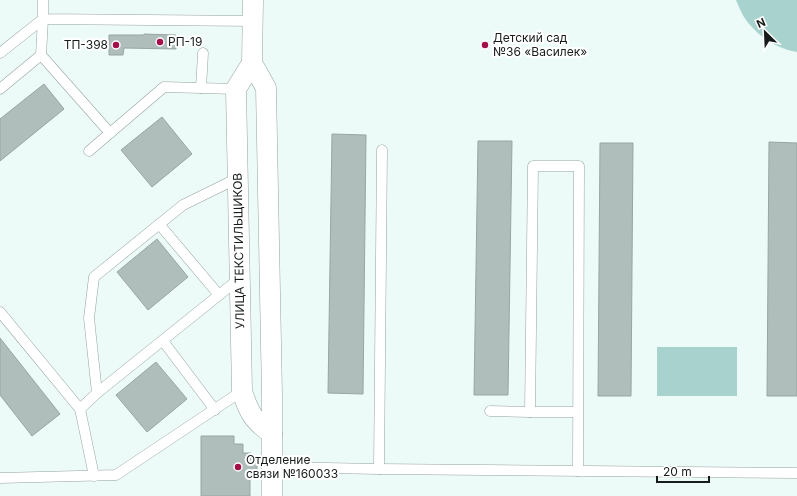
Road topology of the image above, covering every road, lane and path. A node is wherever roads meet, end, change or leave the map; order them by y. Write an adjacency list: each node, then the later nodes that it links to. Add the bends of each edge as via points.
1 (43, 0): 3 (lane)
2 (253, 0): 4 (street)
3 (43, 20): 4 (lane); 5 (lane); 7 (lane)
4 (253, 21): 8 (street)
5 (0, 53)
6 (203, 54): 9 (lane)
7 (41, 55): 11 (lane); 12 (lane)
8 (252, 63): 10 (street); 28 (street, via 266,88)
9 (202, 88): 10 (lane); 12 (lane, via 164,87)
10 (236, 88): 15 (street, УЛИЦА ТЕКСТИЛЬЩИКОВ)
11 (0, 89)
12 (110, 133): 14 (lane)
13 (382, 150): 30 (lane)
14 (89, 151)
15 (238, 178): 16 (lane, via 183,205); 17 (street, УЛИЦА ТЕКСТИЛЬЩИКОВ)
16 (159, 224): 18 (lane); 22 (lane, via 94,277 89,318)
17 (240, 278): 18 (lane); 21 (street, УЛИЦА ТЕКСТИЛЬЩИКОВ)
18 (219, 295): 20 (lane)
19 (0, 312): 23 (lane)
20 (163, 341): 22 (lane); 24 (lane)
21 (242, 391): 24 (lane); 28 (street, УЛИЦА ТЕКСТИЛЬЩИКОВ, via 248,410 258,424)
22 (97, 392): 23 (lane)
23 (80, 409): 33 (lane)
24 (215, 410): 33 (lane, via 116,475)
25 (490, 411): 26 (lane)
26 (530, 412): 27 (lane); 27 (lane, via 533,166 579,166)
27 (578, 412): 31 (lane)
28 (272, 434): 29 (street)
29 (272, 467): 30 (lane); 35 (street)
30 (379, 469): 31 (lane)
31 (578, 471): 32 (lane)
32 (797, 474)
33 (94, 476): 34 (lane)
34 (0, 478)
35 (272, 496)

